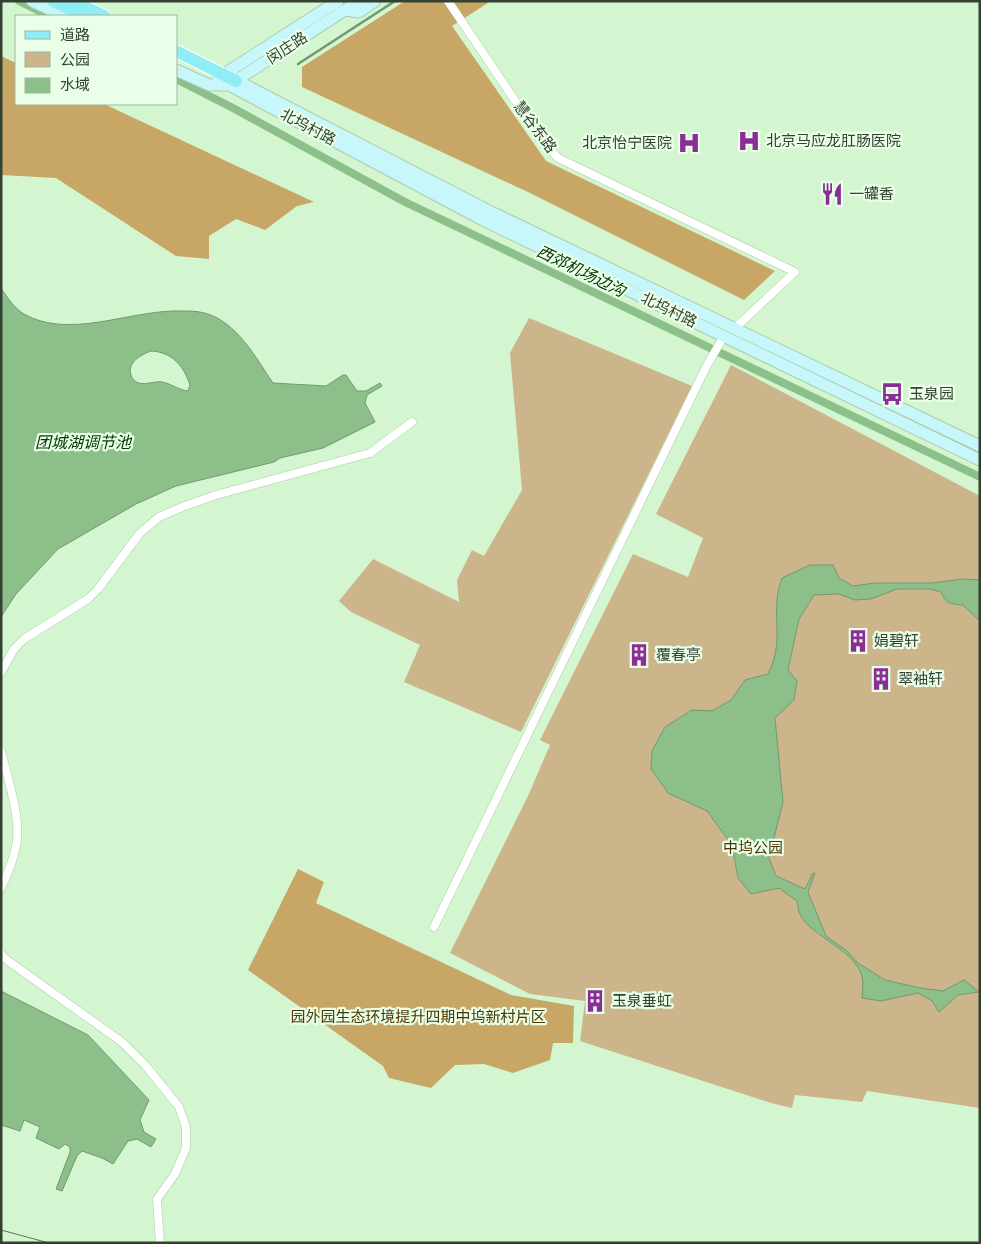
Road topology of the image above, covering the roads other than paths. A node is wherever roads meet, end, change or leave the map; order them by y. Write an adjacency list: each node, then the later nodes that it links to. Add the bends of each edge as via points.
1 (32, 1): 8 (main road)
2 (53, 1): 9 (main road)
3 (74, 1): 10 (main road)
4 (359, 1): 7 (main road, 闵庄路)
5 (375, 1): 7 (main road, 闵庄路, via 358,12)
6 (448, 1): 15 (street, 慧谷东路, via 543,142 558,158 795,272)
7 (342, 4): 14 (main road, 闵庄路)
8 (62, 15)
9 (83, 15)
10 (102, 15)
11 (178, 52): 14 (main road, 北坞村路)
12 (178, 61): 14 (main road, 北坞村路)
13 (178, 70): 14 (main road, 北坞村路)
14 (223, 81): 15 (main road, 北坞村路); 16 (main road, 北坞村路, via 483,220)
15 (735, 328): 18 (main road, 北坞村路)
16 (724, 336): 19 (main road, 北坞村路); 23 (street)
17 (412, 422): 20 (street, via 370,453 216,495 159,518 140,533 88,599 24,639)
18 (980, 446)
19 (980, 460)
20 (1, 672)
21 (1, 750): 22 (street, via 16,814 17,838 11,867)
22 (1, 888)
23 (434, 927)
24 (1, 953): 25 (street, via 122,1042 179,1107 186,1127 186,1148 175,1174 157,1199)
25 (160, 1243)

